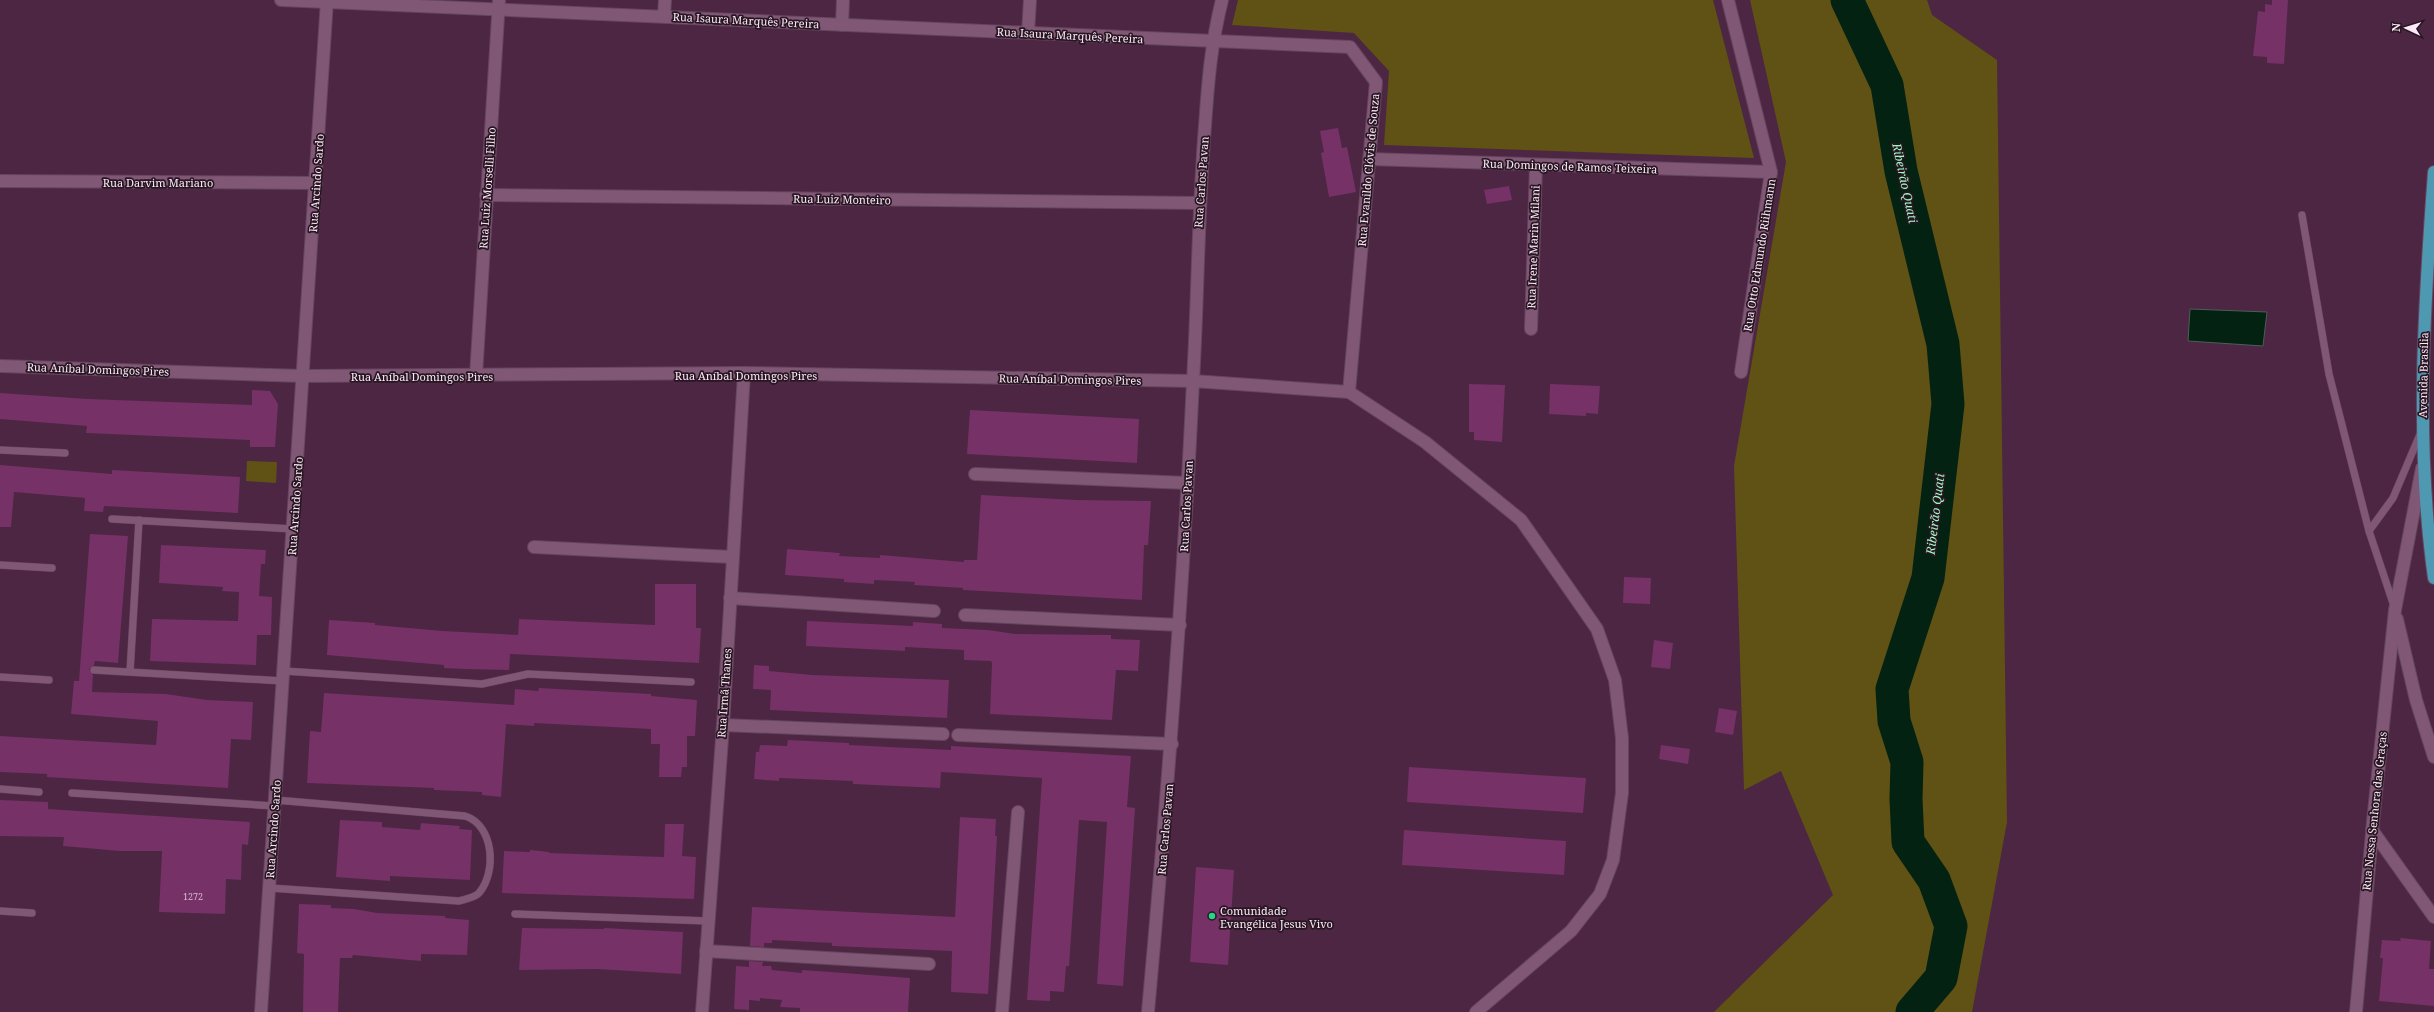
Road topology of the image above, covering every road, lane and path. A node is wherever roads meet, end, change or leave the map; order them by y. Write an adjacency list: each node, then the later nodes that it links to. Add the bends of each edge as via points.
1 (281, 0): 7 (street, Rua Isaura Marquês Pereira)
2 (665, 0): 9 (street)
3 (843, 0): 10 (street)
4 (1030, 0): 11 (street)
5 (1222, 0): 12 (street, Rua Carlos Pavan)
6 (1728, 0): 15 (street, Rua Otto Edmundo Riihmann)
7 (327, 1): 8 (street, Rua Isaura Marquês Pereira); 18 (street, Rua Arcindo Sardo)
8 (499, 5): 9 (street, Rua Isaura Marquês Pereira); 19 (street, Rua Luiz Morselli Filho)
9 (664, 16): 10 (street, Rua Isaura Marquês Pereira)
10 (842, 24): 11 (street, Rua Isaura Marquês Pereira)
11 (1028, 33): 12 (street, Rua Isaura Marquês Pereira)
12 (1212, 41): 13 (street, Rua Evanildo Clóvis de Souza, via 1350,47 1376,82); 20 (street, Rua Carlos Pavan)
13 (1369, 160): 14 (street, Rua Domingos de Ramos Teixeira); 29 (street, Rua Evanildo Clóvis de Souza)
14 (1536, 165): 15 (street, Rua Domingos de Ramos Teixeira); 22 (street, Rua Irene Marin Milani)
15 (1771, 172): 24 (street, Rua Otto Edmundo Riihmann)
16 (2434, 172): 30 (highway, Avenida Brasília, via 2424,308)
17 (0, 181): 18 (street, Rua Darvim Mariano)
18 (316, 183): 26 (street, Rua Arcindo Sardo)
19 (486, 195): 20 (street, Rua Luiz Monteiro); 27 (street, Rua Luiz Morselli Filho)
20 (1199, 203): 28 (street, Rua Carlos Pavan)
21 (2302, 215): 39 (lane, via 2329,374)
22 (1531, 329)
23 (0, 366): 26 (street, Rua Aníbal Domingos Pires)
24 (1741, 372)
25 (744, 374): 27 (street, Rua Aníbal Domingos Pires); 28 (street, Rua Aníbal Domingos Pires); 41 (street, Rua Irmã Thanes)
26 (304, 376): 27 (street, Rua Aníbal Domingos Pires); 38 (street, Rua Arcindo Sardo)
27 (476, 376)
28 (1193, 381): 29 (street, Rua Aníbal Domingos Pires); 35 (street, Rua Carlos Pavan)
29 (1349, 392): 79 (street, Rua Aníbal Domingos Pires, via 1425,442 1521,520 1597,629 1615,680 1622,738 1622,794 1613,860 1600,894 1571,931)
30 (2423, 428): 33 (highway, Avenida Brasília); 39 (lane, via 2392,498)
31 (0, 450): 32 (lane)
32 (65, 453)
33 (2422, 466): 44 (highway, Avenida Brasília); 46 (street, Rua Nossa Senhora das Graças)
34 (975, 474): 35 (street)
35 (1187, 483): 49 (street, Rua Carlos Pavan)
36 (112, 519): 37 (lane)
37 (138, 520): 38 (lane); 51 (lane)
38 (293, 529): 52 (street, Rua Arcindo Sardo)
39 (2369, 531): 46 (lane)
40 (534, 547): 41 (street)
41 (732, 557): 45 (street, Rua Irmã Thanes)
42 (0, 564): 43 (lane)
43 (52, 568)
44 (2434, 578)
45 (730, 598): 47 (street); 56 (street, Rua Irmã Thanes)
46 (2395, 610): 60 (street, via 2416,700); 66 (street, Rua Nossa Senhora das Graças)
47 (934, 611)
48 (966, 615): 49 (street)
49 (1180, 625): 59 (street, Rua Carlos Pavan)
50 (94, 670): 51 (lane)
51 (130, 672): 52 (lane)
52 (283, 676): 55 (lane, via 482,684 528,674); 64 (street, Rua Arcindo Sardo)
53 (0, 677): 54 (lane)
54 (49, 680)
55 (691, 682)
56 (723, 725): 57 (street); 72 (street, Rua Irmã Thanes)
57 (943, 734)
58 (958, 735): 59 (street)
59 (1172, 744): 78 (street, Rua Carlos Pavan)
60 (2434, 757)
61 (0, 789): 62 (lane)
62 (39, 792)
63 (72, 793): 64 (lane)
64 (275, 803): 67 (street, Rua Arcindo Sardo); 67 (lane, via 465,816 475,819 484,829 490,849 484,886 477,894 459,901)
65 (1018, 812): 77 (street)
66 (2372, 830): 71 (street); 80 (street, Rua Nossa Senhora das Graças)
67 (270, 888): 75 (street, Rua Arcindo Sardo)
68 (0, 911): 69 (lane)
69 (32, 913)
70 (515, 914): 72 (lane)
71 (2434, 917)
72 (708, 921): 73 (street, Rua Irmã Thanes)
73 (706, 951): 74 (street); 76 (street, Rua Irmã Thanes)
74 (929, 964)
75 (260, 1012)
76 (702, 1012)
77 (1002, 1012)
78 (1148, 1012)
79 (1476, 1012)
80 (2356, 1012)

